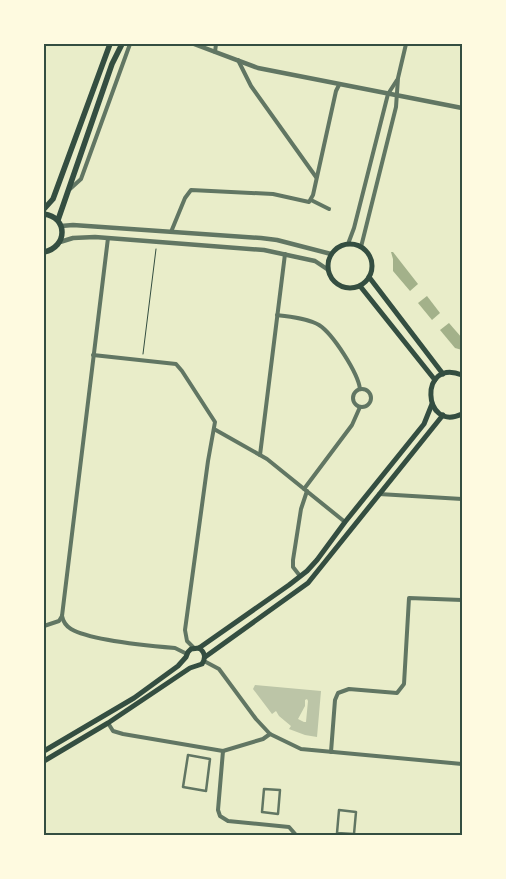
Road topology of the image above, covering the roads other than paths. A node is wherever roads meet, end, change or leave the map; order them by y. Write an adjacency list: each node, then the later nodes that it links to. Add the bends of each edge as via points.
1 (110, 44): 17 (main road, via 53,199)
2 (122, 44): 15 (main road)
3 (130, 44): 15 (street, via 81,179)
4 (194, 44): 7 (street)
5 (216, 44): 7 (street)
6 (406, 44): 9 (street)
7 (214, 52): 8 (street)
8 (238, 60): 10 (street, via 258,68); 14 (street, via 251,86)
9 (398, 78): 11 (street); 12 (street)
10 (339, 85): 11 (street); 14 (street)
11 (388, 94): 12 (street); 24 (street)
12 (397, 96): 13 (street); 25 (street)
13 (462, 108)
14 (316, 177): 16 (street)
15 (67, 193): 20 (main road)
16 (311, 200): 18 (street); 21 (street, via 304,202 273,194 191,190)
17 (44, 209)
18 (329, 209)
19 (44, 214): 20 (main road)
20 (59, 223): 21 (street); 23 (main road)
21 (171, 232): 28 (street, via 277,240)
22 (108, 238): 23 (street, via 73,238); 27 (street); 33 (street)
23 (60, 242): 26 (main road)
24 (348, 244): 25 (main road); 28 (main road, via 341,245)
25 (361, 247): 30 (main road, via 372,264)
26 (44, 252)
27 (285, 254): 29 (street, via 315,261); 32 (street)
28 (331, 254): 29 (main road)
29 (328, 269): 31 (main road, via 330,277 343,288)
30 (369, 278): 31 (main road); 34 (main road)
31 (360, 286): 36 (main road)
32 (277, 316): 37 (street, via 320,326 354,369); 43 (street)
33 (93, 355): 42 (street, via 176,364 215,422); 50 (street)
34 (443, 374): 35 (main road); 36 (main road)
35 (462, 374)
36 (435, 380): 38 (main road, via 430,392)
37 (360, 389): 39 (street, via 354,393 353,399); 39 (street, via 369,392 371,398 367,406)
38 (432, 404): 40 (main road); 47 (main road, via 424,424)
39 (360, 407): 44 (street, via 347,432)
40 (443, 415): 41 (main road); 45 (main road)
41 (461, 416)
42 (214, 429): 43 (street); 52 (street, via 185,630 187,642)
43 (260, 455): 44 (street)
44 (306, 490): 47 (street); 48 (street, via 293,560)
45 (379, 494): 46 (street); 54 (main road, via 308,583)
46 (462, 499)
47 (345, 522): 48 (main road, via 317,560)
48 (300, 576): 52 (main road)
49 (462, 600): 60 (street, via 409,598 404,684 397,693 348,689 338,693)
50 (62, 616): 51 (street); 53 (street, via 71,629 175,648)
51 (44, 626)
52 (197, 648): 53 (main road, via 189,650); 54 (main road)
53 (187, 656): 55 (main road, via 188,663); 59 (main road, via 134,698)
54 (205, 659): 55 (main road); 57 (street, via 218,669)
55 (196, 666): 56 (main road)
56 (108, 723): 58 (street, via 113,731 122,734); 61 (main road)
57 (270, 734): 58 (street); 60 (street, via 301,749)
58 (223, 751): 66 (street, via 220,816 228,821 289,827)
59 (44, 752)
60 (331, 752): 62 (street)
61 (44, 761)
62 (462, 764)
63 (184, 787): 63 (street, via 206,791 210,759 188,755)
64 (280, 790): 64 (street, via 278,814 262,812 264,789)
65 (356, 812): 65 (street, via 354,834 337,833 339,810)
66 (296, 835)

